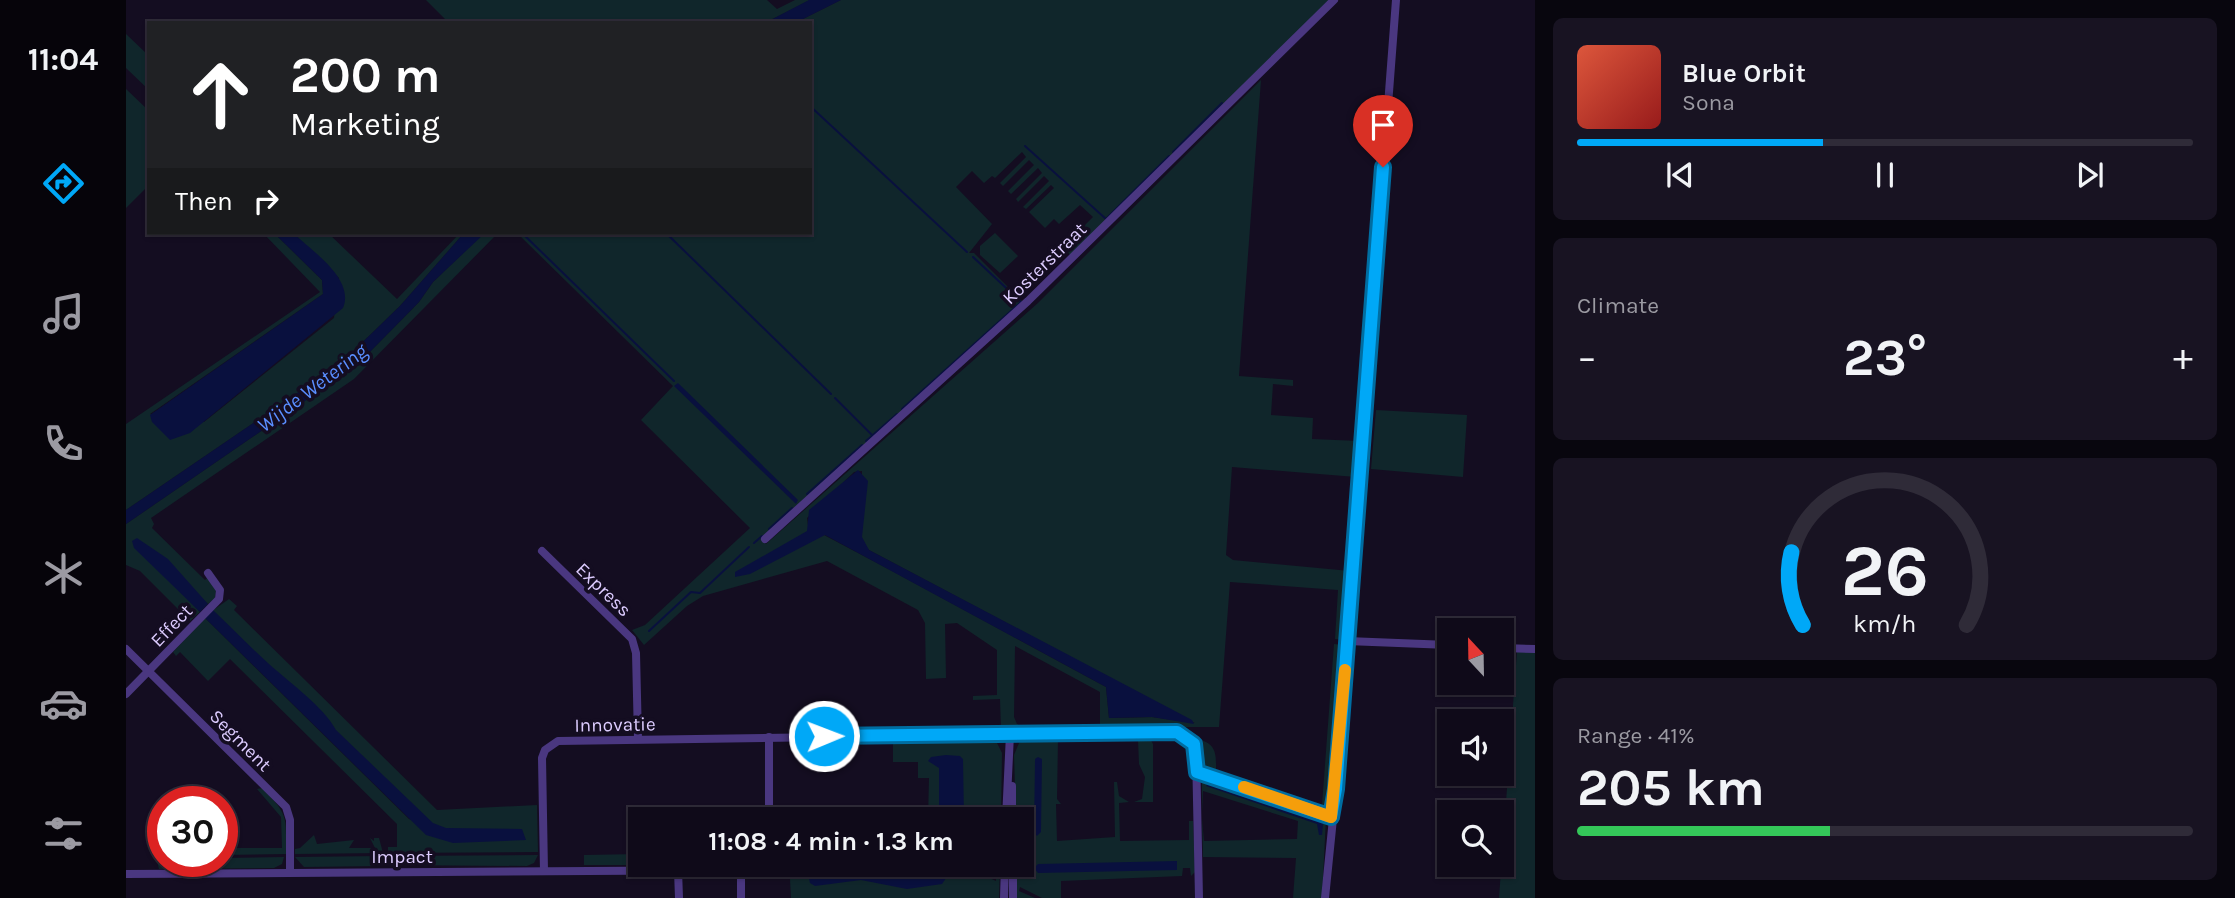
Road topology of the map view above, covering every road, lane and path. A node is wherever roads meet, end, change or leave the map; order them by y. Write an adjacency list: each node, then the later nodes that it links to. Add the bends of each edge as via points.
1 (1334, 0): 3 (street, Kosterstraat, via 1028,301)
2 (1395, 0): 6 (street)
3 (765, 539)
4 (542, 551): 15 (street, Express, via 632,639)
5 (208, 573): 11 (street, Effect, via 220,597)
6 (1347, 641): 7 (street); 20 (street)
7 (1437, 645)
8 (1514, 648): 10 (street)
9 (126, 649): 11 (street, Segment)
10 (1535, 649)
11 (148, 671): 12 (street, Effect); 23 (street, Segment, via 286,807)
12 (126, 694)
13 (1010, 734): 14 (street); 16 (street, via 1177,732 1194,744); 18 (street); 19 (street)
14 (769, 737): 15 (street, Innovatie); 17 (street)
15 (638, 739): 22 (street, Innovatie, via 566,740 545,750)
16 (1197, 772): 20 (street); 33 (street)
17 (769, 807)
18 (1007, 807)
19 (1012, 807)
20 (1331, 817): 34 (street)
21 (628, 870): 22 (street, Impact)
22 (544, 871): 23 (street, Impact)
23 (290, 872): 24 (street, Impact)
24 (126, 874)
25 (678, 877): 29 (street)
26 (741, 877): 30 (street)
27 (1005, 877): 31 (street)
28 (1013, 877): 32 (street)
29 (679, 898)
30 (741, 898)
31 (1004, 898)
32 (1013, 898)
33 (1199, 898)
34 (1325, 898)

